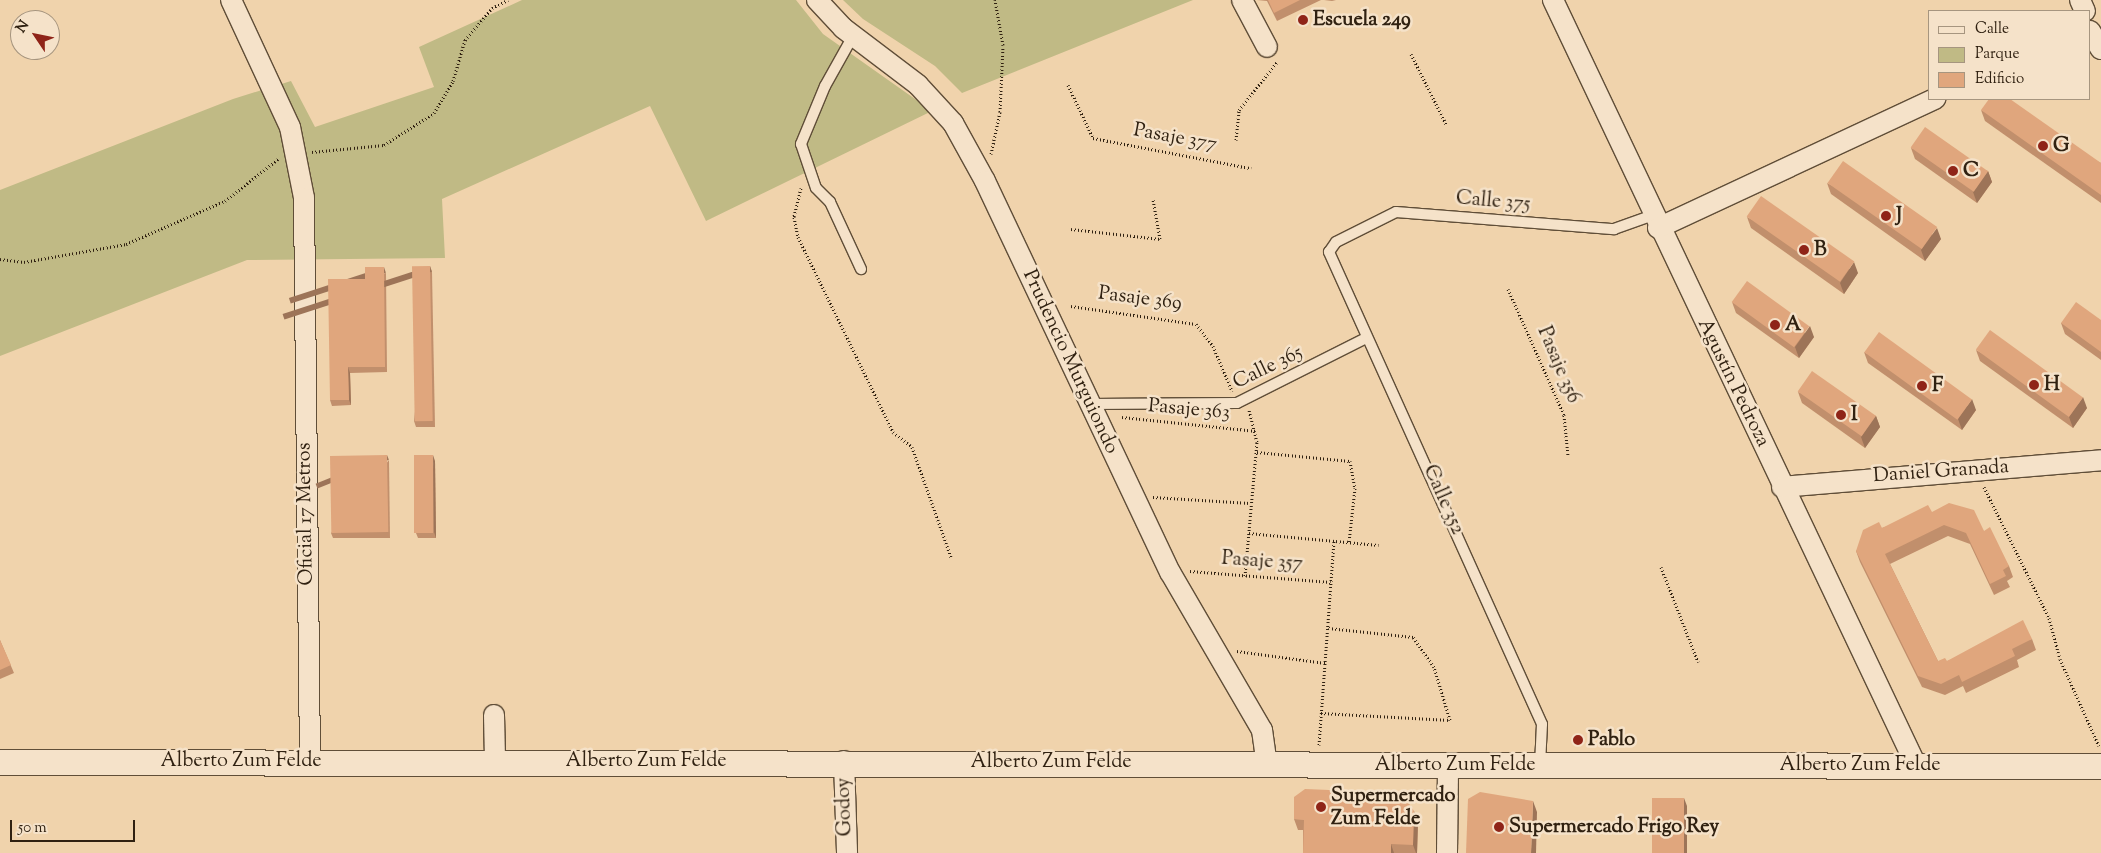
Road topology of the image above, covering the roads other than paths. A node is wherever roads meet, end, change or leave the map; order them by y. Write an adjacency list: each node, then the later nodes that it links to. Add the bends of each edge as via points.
1 (231, 0): 18 (street, Oficial 17 Metros, via 290,127 304,198 308,254 302,268)
2 (816, 0): 6 (street, Prudencio Murguiondo)
3 (1242, 0): 7 (street)
4 (1553, 0): 10 (street, Agustín Pedroza)
5 (2091, 33): 8 (street)
6 (853, 36): 12 (lane, via 803,136 802,153 811,175 834,209); 14 (street, Prudencio Murguiondo, via 934,100 953,123 985,181)
7 (1267, 47)
8 (2101, 49)
9 (1933, 100): 10 (street)
10 (1655, 221): 11 (lane, Calle 375, via 1614,229 1396,212); 16 (street, Agustín Pedroza)
11 (1336, 242): 13 (lane, Calle 352, via 1329,252 1331,261)
12 (861, 269)
13 (1366, 338): 14 (lane, Calle 365, via 1241,401); 24 (lane, Calle 352, via 1430,468 1542,724)
14 (1090, 404): 22 (street, Prudencio Murguiondo, via 1170,572 1262,730)
15 (2101, 460): 16 (street, Daniel Granada)
16 (1782, 487): 25 (street, Agustín Pedroza)
17 (494, 715): 19 (street)
18 (310, 760): 19 (street, Alberto Zum Felde); 21 (street, Alberto Zum Felde)
19 (495, 760): 20 (street, Alberto Zum Felde)
20 (844, 761): 22 (street, Alberto Zum Felde); 27 (street, Godoy)
21 (0, 762)
22 (1267, 764): 23 (street, Alberto Zum Felde)
23 (1448, 765): 24 (street, Alberto Zum Felde); 28 (street)
24 (1540, 765): 25 (street, Alberto Zum Felde)
25 (1916, 765): 26 (street, Alberto Zum Felde)
26 (2101, 766)
27 (847, 853)
28 (1447, 853)

